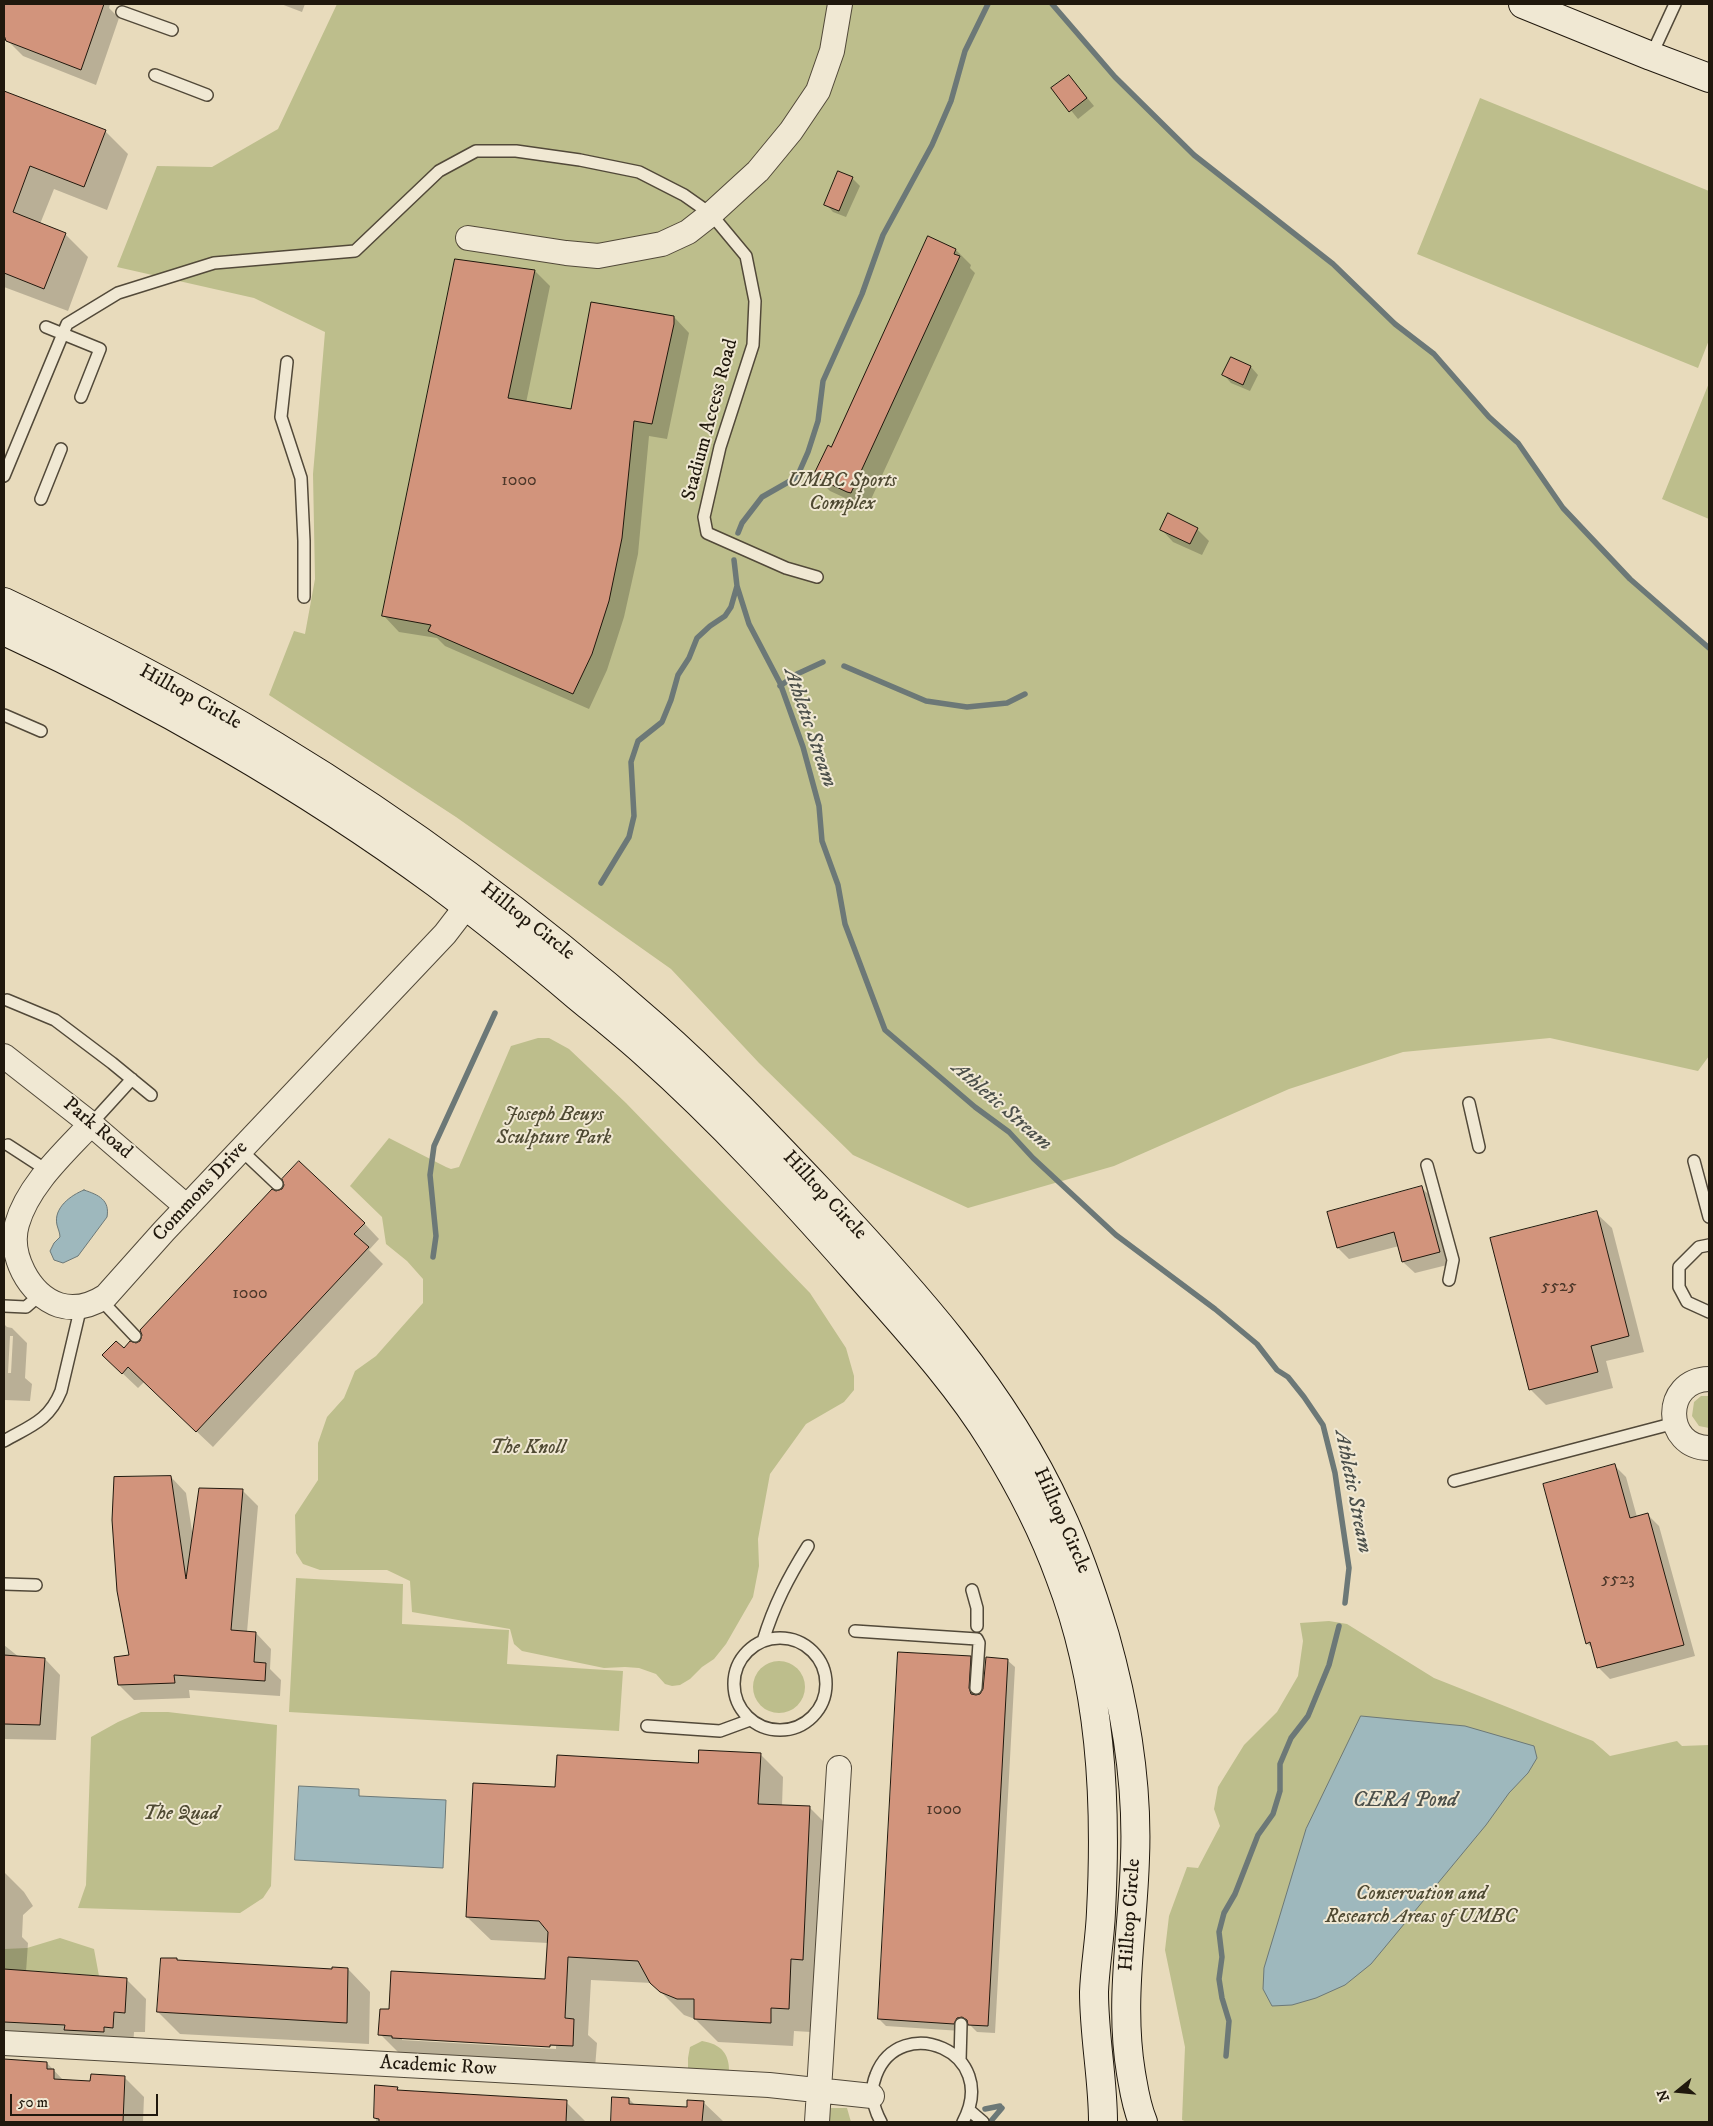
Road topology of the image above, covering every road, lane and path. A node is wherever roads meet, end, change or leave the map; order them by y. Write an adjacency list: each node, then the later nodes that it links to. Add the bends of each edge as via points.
1 (840, 4): 10 (street, via 832,51 818,91 758,171)
2 (1523, 4): 6 (street)
3 (1675, 4): 6 (lane)
4 (122, 12): 5 (lane)
5 (172, 30)
6 (1651, 56): 8 (street)
7 (155, 75): 9 (lane)
8 (1709, 78)
9 (207, 95)
10 (712, 214): 11 (street, via 688,232 662,244 598,256); 13 (lane, Stadium Access Road, via 684,195 639,172 571,158 476,151 439,171 355,251 214,264 118,293 67,324); 19 (lane, Stadium Access Road, via 746,256 755,301 753,345 720,447 704,517 707,533 786,568)
11 (468, 238)
12 (46, 327): 13 (lane)
13 (63, 334): 15 (lane, via 100,348); 17 (lane, Stadium Access Road)
14 (287, 362): 20 (lane, via 281,417 301,478)
15 (81, 397)
16 (62, 449): 18 (lane)
17 (4, 476)
18 (41, 498)
19 (817, 577)
20 (304, 597)
21 (4, 602): 25 (street, Hilltop Circle, via 169,685 275,745 377,811)
22 (4, 631): 25 (street, Hilltop Circle, via 64,658 258,766 364,834)
23 (4, 716): 24 (lane)
24 (41, 731)
25 (474, 896): 34 (street, Commons Drive, via 435,945); 74 (street, Hilltop Circle, via 532,958 645,1052 793,1199 919,1343 964,1401 993,1442 1036,1521 1061,1579 1082,1648 1094,1702 1102,1764 1101,1916 1094,2021); 75 (street, Hilltop Circle, via 580,964 654,1026 771,1139 881,1257 940,1327 995,1400 1040,1473 1059,1509 1084,1571 1106,1639 1130,1754 1135,1853 1125,1994 1126,2038 1137,2110)
26 (7, 1000): 28 (lane, via 55,1020)
27 (4, 1056): 31 (street, Park Road)
28 (132, 1079): 29 (lane); 31 (lane)
29 (151, 1095)
30 (1469, 1103): 33 (lane)
31 (91, 1124): 37 (street); 39 (street, Park Road)
32 (8, 1145): 37 (lane)
33 (1479, 1147)
34 (241, 1150): 38 (lane); 39 (street, Commons Drive)
35 (1694, 1161): 40 (lane)
36 (1427, 1166): 42 (lane, via 1453,1260)
37 (48, 1171): 43 (street, via 23,1206 16,1226 15,1249 22,1269)
38 (277, 1184)
39 (187, 1207): 44 (street, Commons Drive, via 106,1296)
40 (1709, 1217)
41 (1709, 1245): 46 (lane, via 1698,1247 1679,1267 1678,1287 1687,1302)
42 (1449, 1280)
43 (41, 1294): 44 (street, via 59,1305); 45 (lane, via 26,1307)
44 (90, 1303): 47 (lane); 50 (lane, via 56,1401 48,1414)
45 (4, 1306)
46 (1709, 1312)
47 (135, 1336)
48 (1709, 1379): 49 (street, via 1687,1386 1678,1396 1674,1409)
49 (1675, 1423): 51 (street, via 1687,1441); 52 (lane)
50 (4, 1441)
51 (1709, 1448)
52 (1454, 1481)
53 (808, 1546): 59 (lane, via 783,1586)
54 (4, 1584): 55 (lane)
55 (36, 1585)
56 (972, 1590): 57 (lane, via 978,1608)
57 (977, 1626)
58 (854, 1631): 60 (lane, via 977,1639)
59 (763, 1641): 61 (lane, via 744,1655 734,1677 736,1700); 61 (lane, via 787,1639 809,1649 823,1669 825,1693 814,1715 794,1728 771,1730)
60 (976, 1688)
61 (750, 1720): 62 (lane, via 720,1731)
62 (647, 1726)
63 (839, 1768): 67 (street)
64 (961, 2024): 66 (lane)
65 (4, 2043): 67 (street, Academic Row)
66 (960, 2061): 68 (lane, via 938,2046 910,2045 886,2058 873,2082); 69 (lane, via 971,2085)
67 (819, 2090): 68 (street, Academic Row); 70 (street)
68 (872, 2096): 71 (lane)
69 (969, 2110): 72 (lane); 73 (lane)
70 (817, 2122)
71 (881, 2122)
72 (963, 2122)
73 (983, 2122)
74 (1103, 2122)
75 (1143, 2122)

